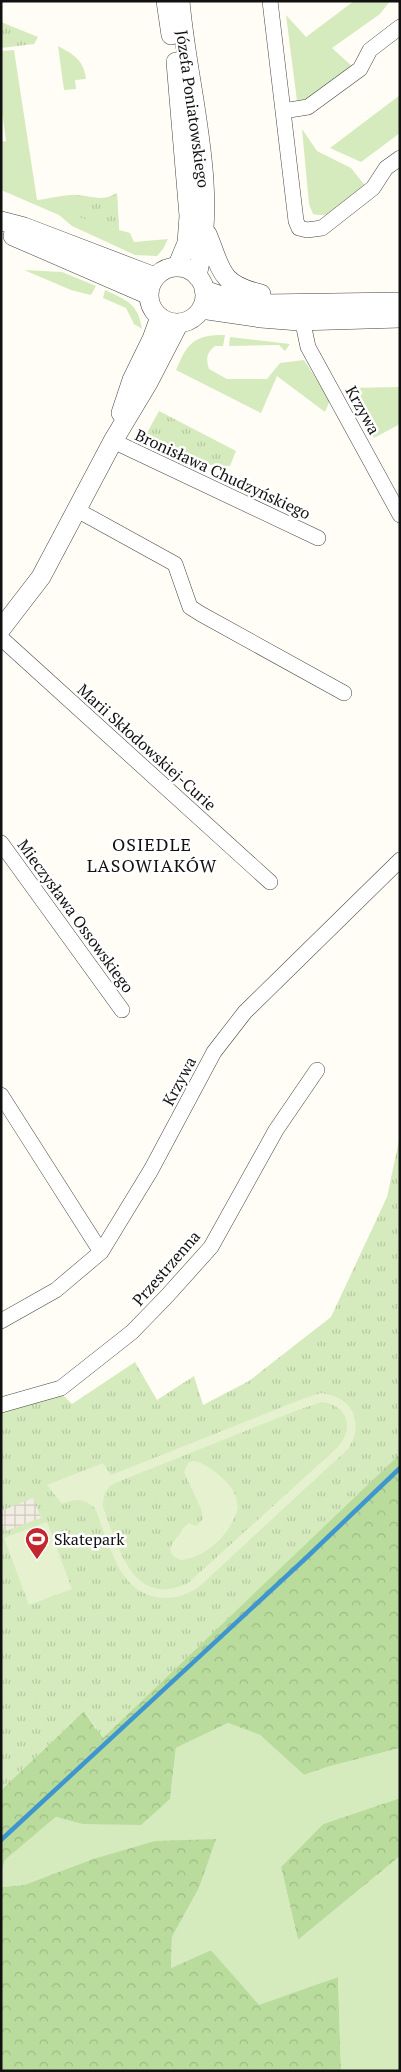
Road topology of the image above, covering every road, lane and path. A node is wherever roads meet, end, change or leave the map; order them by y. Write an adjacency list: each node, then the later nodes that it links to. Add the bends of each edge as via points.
1 (166, 1): 10 (street, Józefa Poniatowskiego, via 177,70 189,205 187,243)
2 (180, 1): 8 (street, Józefa Poniatowskiego, via 201,148)
3 (270, 1): 5 (street)
4 (400, 27): 5 (street, via 370,50 360,69 308,108)
5 (283, 111): 6 (street, via 296,221 300,228 322,228 373,188 386,168)
6 (400, 158)
7 (1, 221): 11 (street)
8 (205, 228): 12 (street, Józefa Poniatowskiego); 15 (street, via 222,274 230,282 246,291)
9 (1, 229): 13 (street)
10 (177, 267): 11 (street); 12 (street, via 192,272)
11 (155, 277): 13 (street)
12 (201, 283): 15 (street, via 221,296 247,302); 16 (street)
13 (149, 295): 17 (street, via 154,311)
14 (400, 302): 15 (street)
15 (288, 304): 19 (street, Krzywa)
16 (201, 309): 19 (street); 20 (street, via 187,321)
17 (160, 317): 20 (street); 21 (street, via 132,380)
18 (400, 318): 19 (street)
19 (300, 321): 23 (street, Krzywa, via 308,347)
20 (179, 323): 21 (street)
21 (113, 441): 22 (street); 24 (street, Bronisława Chudzyńskiego)
22 (77, 510): 25 (street, via 40,577); 27 (street, via 175,564 190,607 200,614)
23 (400, 515)
24 (318, 538)
25 (1, 629)
26 (1, 638): 30 (street, Marii Skłodowskiej-Curie)
27 (344, 693)
28 (1, 844): 31 (street, Mieczysława Ossowskiego)
29 (400, 860): 34 (street, Krzywa, via 245,1012 214,1052 152,1170)
30 (270, 882)
31 (122, 1010)
32 (318, 1070): 36 (street, Przestrzenna, via 276,1130 210,1246 167,1296 132,1332 61,1388)
33 (1, 1096): 34 (street)
34 (101, 1252): 35 (street, Krzywa, via 56,1290)
35 (1, 1321)
36 (1, 1405)

